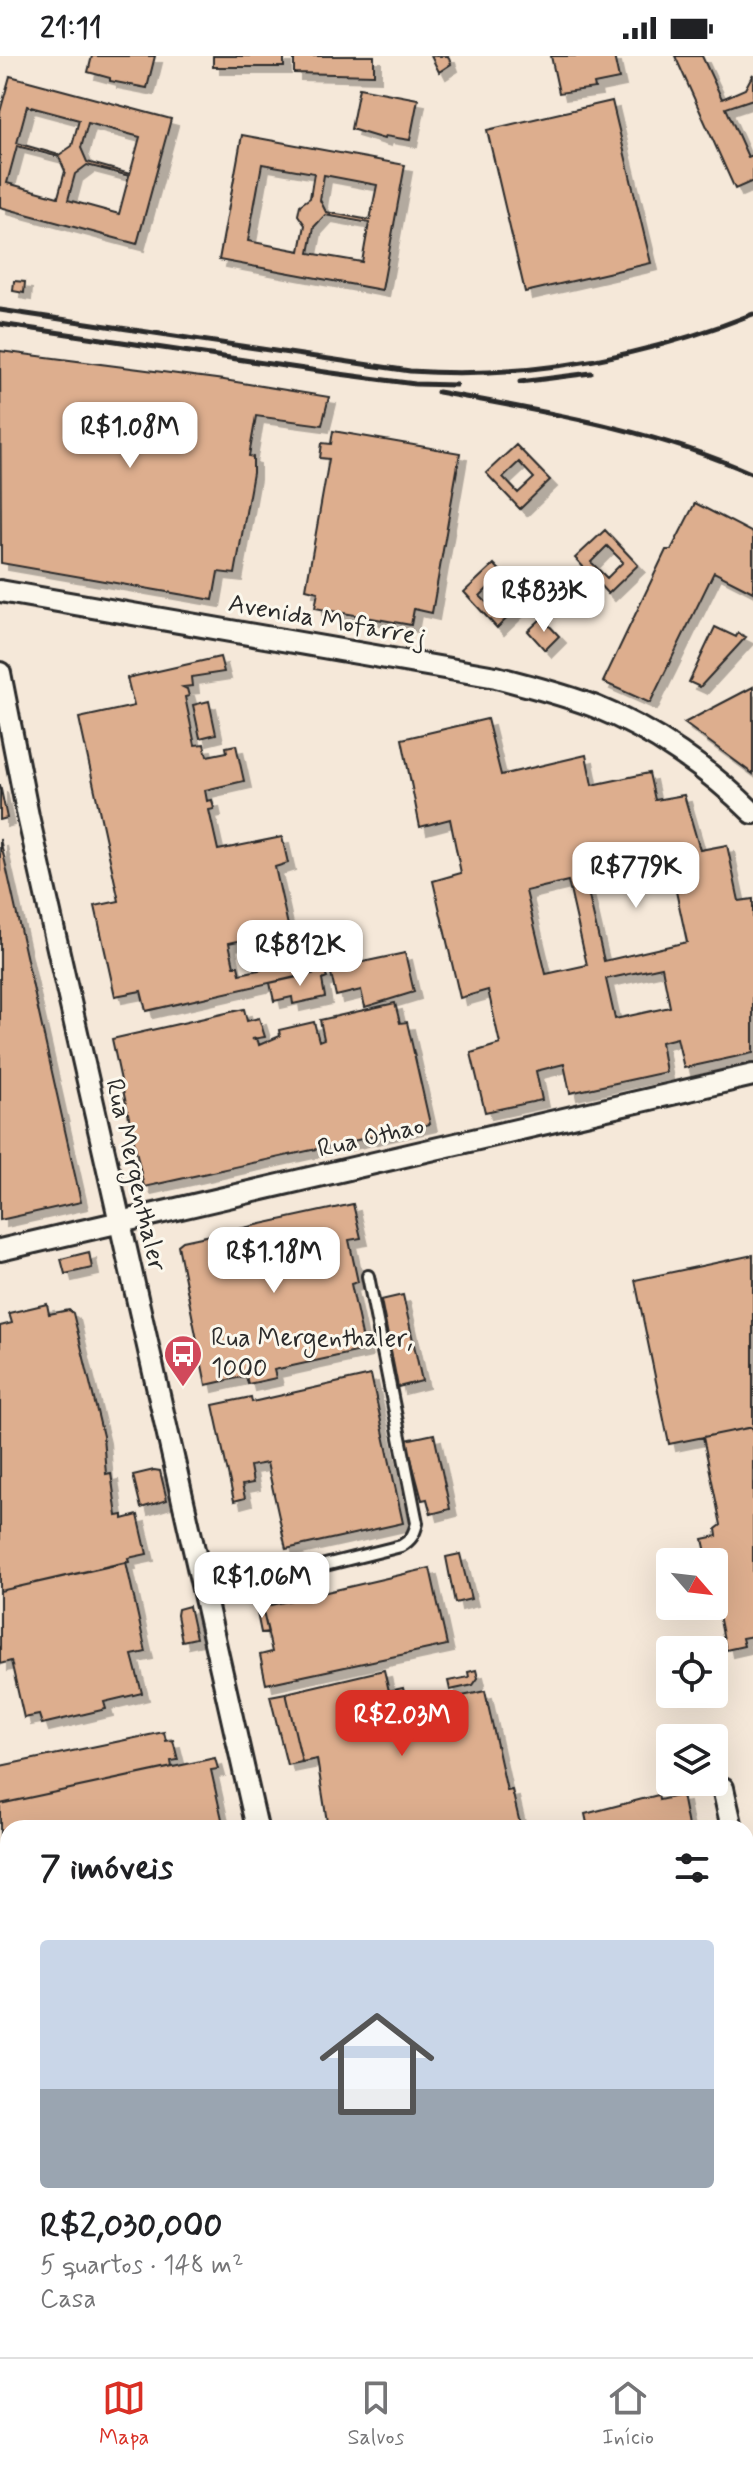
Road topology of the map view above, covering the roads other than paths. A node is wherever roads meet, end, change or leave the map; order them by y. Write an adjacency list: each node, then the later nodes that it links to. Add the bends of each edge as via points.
1 (0, 591): 3 (street, Avenida Mofarrej, via 496,677 551,692 626,720 706,771)
2 (0, 673): 5 (street, Rua Mergenthaler)
3 (753, 813)
4 (753, 1075): 5 (street, Rua Othao)
5 (119, 1224): 6 (street, Rua Othao); 8 (street, Rua Mergenthaler)
6 (0, 1250)
7 (368, 1276): 8 (lane, via 415,1532 401,1546)
8 (205, 1595): 10 (street, Rua Mergenthaler)
9 (725, 1796): 11 (street)
10 (255, 1820)
11 (730, 1820)

